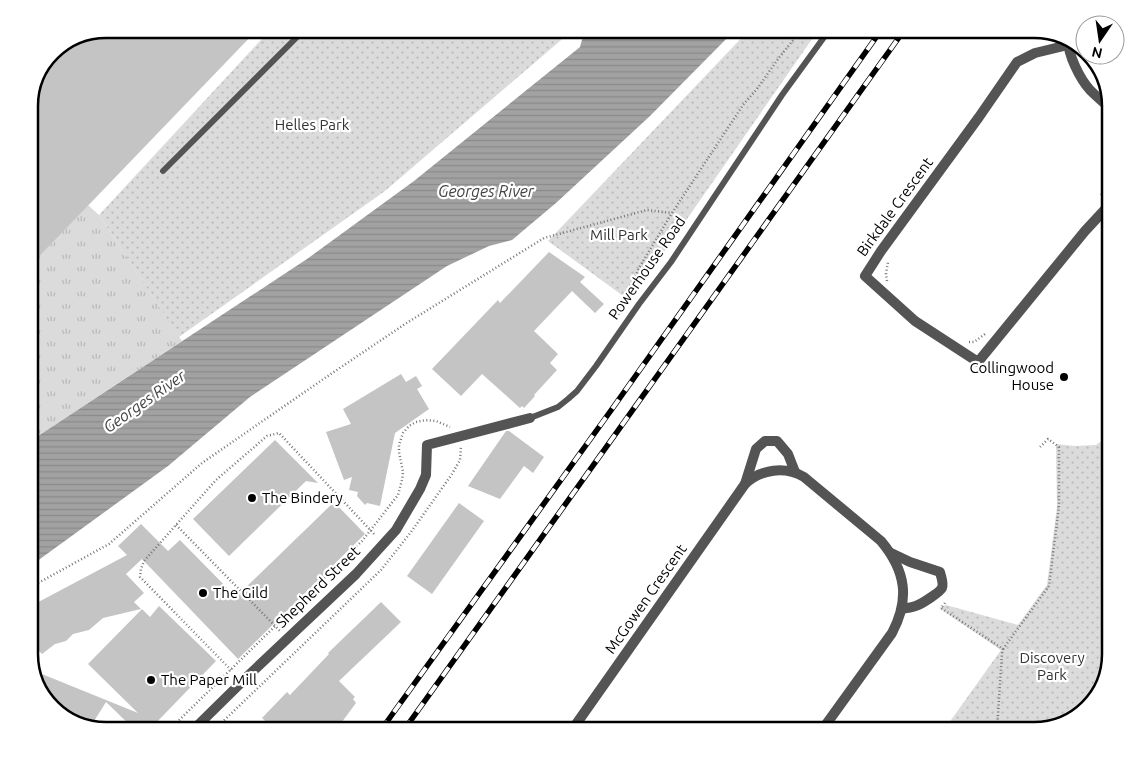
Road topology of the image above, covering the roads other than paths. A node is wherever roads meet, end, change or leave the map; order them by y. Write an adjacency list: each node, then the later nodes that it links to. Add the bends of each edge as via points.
1 (297, 37): 6 (lane)
2 (824, 37): 8 (lane, Powerhouse Road, via 671,262 577,391 558,407)
3 (1062, 44): 7 (street, Birkdale Crescent, via 1035,52 1017,62 865,276 914,321 978,362)
4 (1070, 48): 5 (street, via 1079,73)
5 (1102, 101)
6 (163, 171)
7 (1102, 213)
8 (530, 418): 9 (street, Powerhouse Road)
9 (427, 445): 14 (street, Shepherd Street, via 426,475 396,530 356,574)
10 (795, 472): 11 (street, McGowen Crescent, via 776,470 753,477); 11 (street, McGowen Crescent, via 788,454 777,441 765,441 756,449); 12 (street, McGowen Crescent, via 881,541)
11 (745, 484): 15 (street, McGowen Crescent)
12 (891, 553): 13 (street, McGowen Crescent, via 902,579); 13 (street, McGowen Crescent, via 940,572 943,581 942,589 935,595 918,605)
13 (902, 609): 16 (street, McGowen Crescent, via 892,633)
14 (201, 722)
15 (578, 722)
16 (828, 722)

